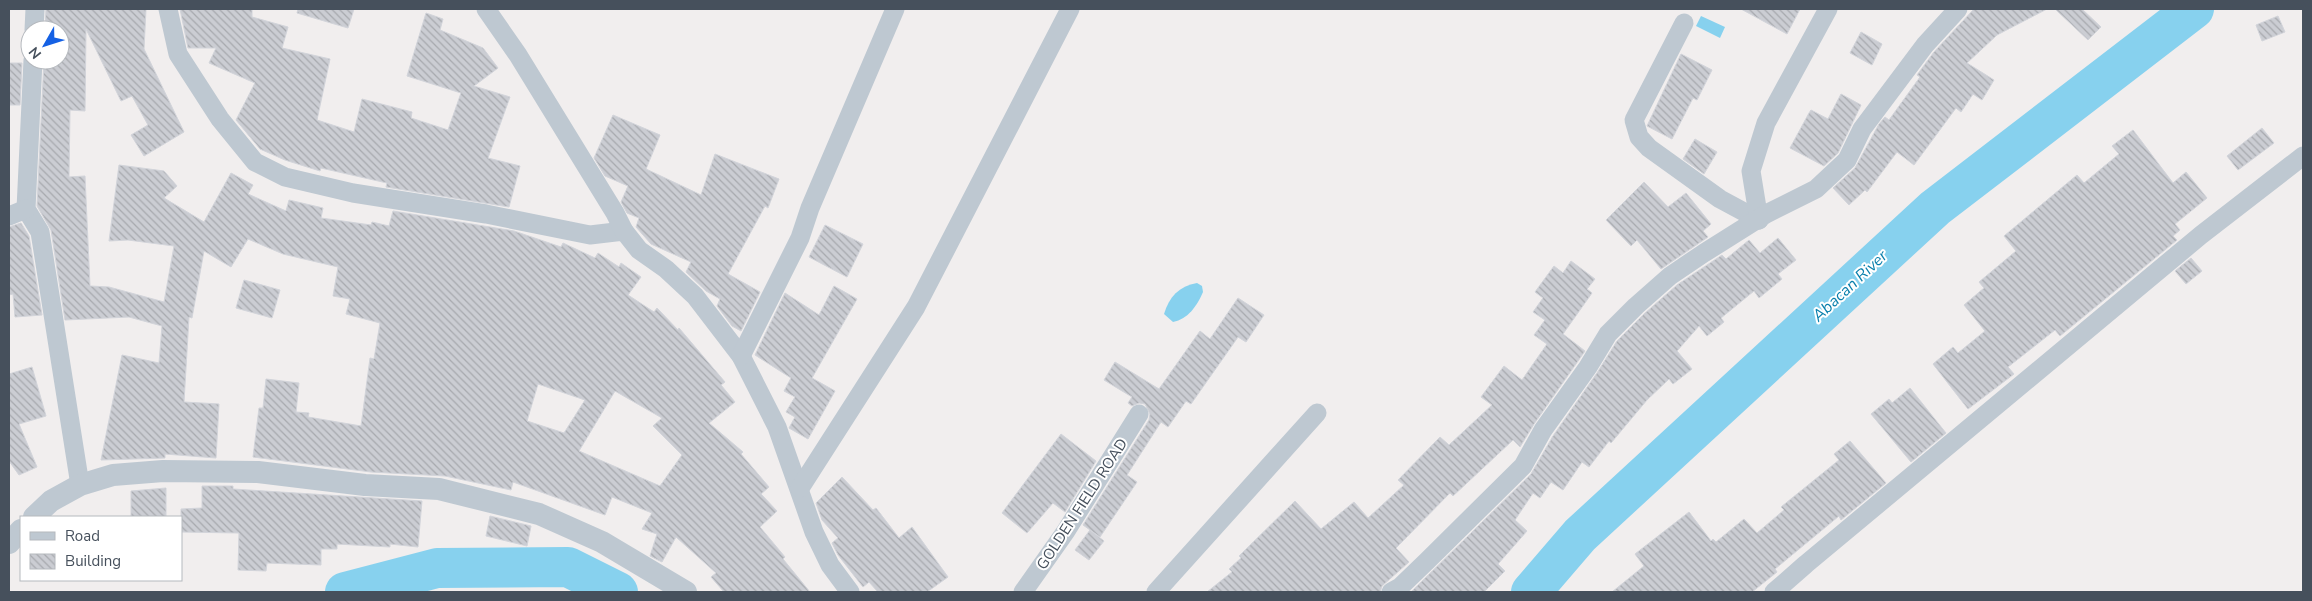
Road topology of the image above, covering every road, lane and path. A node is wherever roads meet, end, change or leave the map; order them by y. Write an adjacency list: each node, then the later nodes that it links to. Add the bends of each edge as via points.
1 (168, 9): 12 (street, via 178,54 220,119 255,162 285,177 353,194 486,214 590,235)
2 (486, 9): 12 (street, via 518,55)
3 (895, 9): 13 (street, via 800,238)
4 (1070, 9): 17 (street, via 916,307)
5 (1828, 9): 11 (street, via 1766,123 1751,171)
6 (1958, 9): 11 (street, via 1925,46 1862,129 1847,160 1816,189)
7 (1684, 23): 11 (street, via 1634,120 1639,137 1649,148 1720,199)
8 (31, 70): 10 (street)
9 (2303, 156): 26 (street, via 2194,241)
10 (17, 212): 16 (street, via 40,232)
11 (1759, 220): 25 (street, via 1670,276 1608,334 1523,466 1400,587)
12 (624, 231): 13 (street, via 639,250 666,269 694,296)
13 (741, 356): 17 (street, via 777,427)
14 (1317, 413): 24 (street)
15 (1139, 414): 23 (street, GOLDEN FIELD ROAD, via 1066,531)
16 (80, 485): 18 (street, via 51,501); 21 (street, via 113,475 163,471 258,472 364,485 439,489 539,514 602,542)
17 (800, 488): 22 (street, via 814,532 830,565)
18 (35, 516)
19 (20, 531): 20 (street)
20 (9, 543)
21 (686, 592)
22 (850, 592)
23 (1023, 592)
24 (1156, 592)
25 (1391, 592)
26 (1774, 592)

